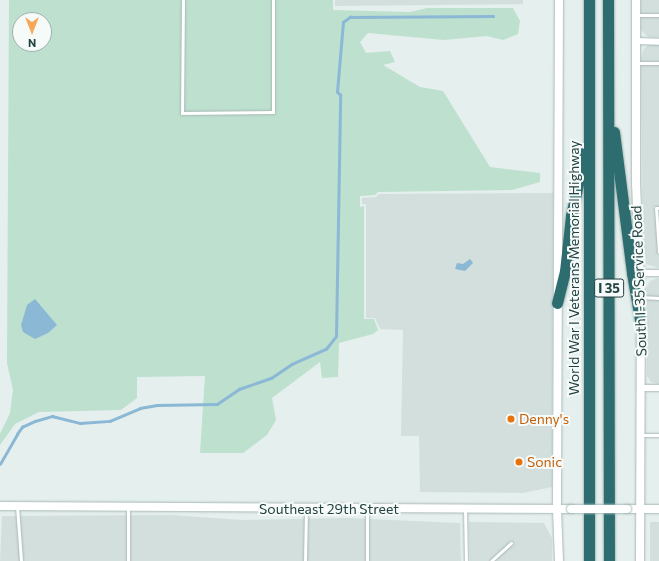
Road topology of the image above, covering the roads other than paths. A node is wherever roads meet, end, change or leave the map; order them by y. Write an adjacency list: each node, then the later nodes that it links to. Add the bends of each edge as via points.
1 (183, 0): 2 (lane, via 182,113 273,112)
2 (273, 0)
3 (559, 0): 22 (main road)
4 (589, 0): 14 (highway, World War I Veterans Memorial Highway / I 35)
5 (608, 0): 13 (highway, I 35)
6 (636, 0): 7 (main road, South I-35 Service Road)
7 (636, 15): 8 (lane); 9 (main road, South I-35 Service Road)
8 (659, 15)
9 (636, 42): 10 (street); 11 (main road, South I-35 Service Road)
10 (659, 42)
11 (636, 63): 12 (lane); 18 (main road, South I-35 Service Road, via 636,183)
12 (659, 63)
13 (609, 98): 23 (highway); 46 (highway, I 35)
14 (589, 130): 22 (highway, via 571,216 565,271); 45 (highway, World War I Veterans Memorial Highway / I 35)
15 (659, 208): 16 (lane, via 656,208)
16 (658, 231): 17 (lane)
17 (659, 252)
18 (641, 273): 19 (street); 20 (main road, South I-35 Service Road)
19 (659, 273)
20 (641, 297): 21 (lane); 23 (main road, South I-35 Service Road)
21 (659, 298)
22 (557, 302): 34 (main road)
23 (641, 325): 24 (main road, South I-35 Service Road)
24 (642, 388): 25 (street); 26 (main road, South I-35 Service Road)
25 (659, 388)
26 (642, 435): 27 (lane); 35 (main road, South I-35 Service Road)
27 (659, 435)
28 (0, 506): 29 (main road, Southeast 29th Street)
29 (17, 506): 30 (main road, Southeast 29th Street); 38 (lane)
30 (128, 507): 31 (main road, Southeast 29th Street); 39 (lane)
31 (306, 509): 32 (main road, Southeast 29th Street); 40 (lane)
32 (367, 509): 33 (main road, Southeast 29th Street); 41 (lane)
33 (465, 510): 34 (main road, Southeast 29th Street); 42 (lane)
34 (557, 510): 35 (main road, Southeast 29th Street, bridge); 44 (main road)
35 (642, 510): 36 (main road, Southeast 29th Street); 47 (main road, South I-35 Service Road)
36 (659, 510)
37 (511, 543): 43 (lane)
38 (21, 561)
39 (128, 561)
40 (305, 561)
41 (367, 561)
42 (466, 561)
43 (491, 561)
44 (559, 561)
45 (589, 561)
46 (609, 561)
47 (640, 561)

